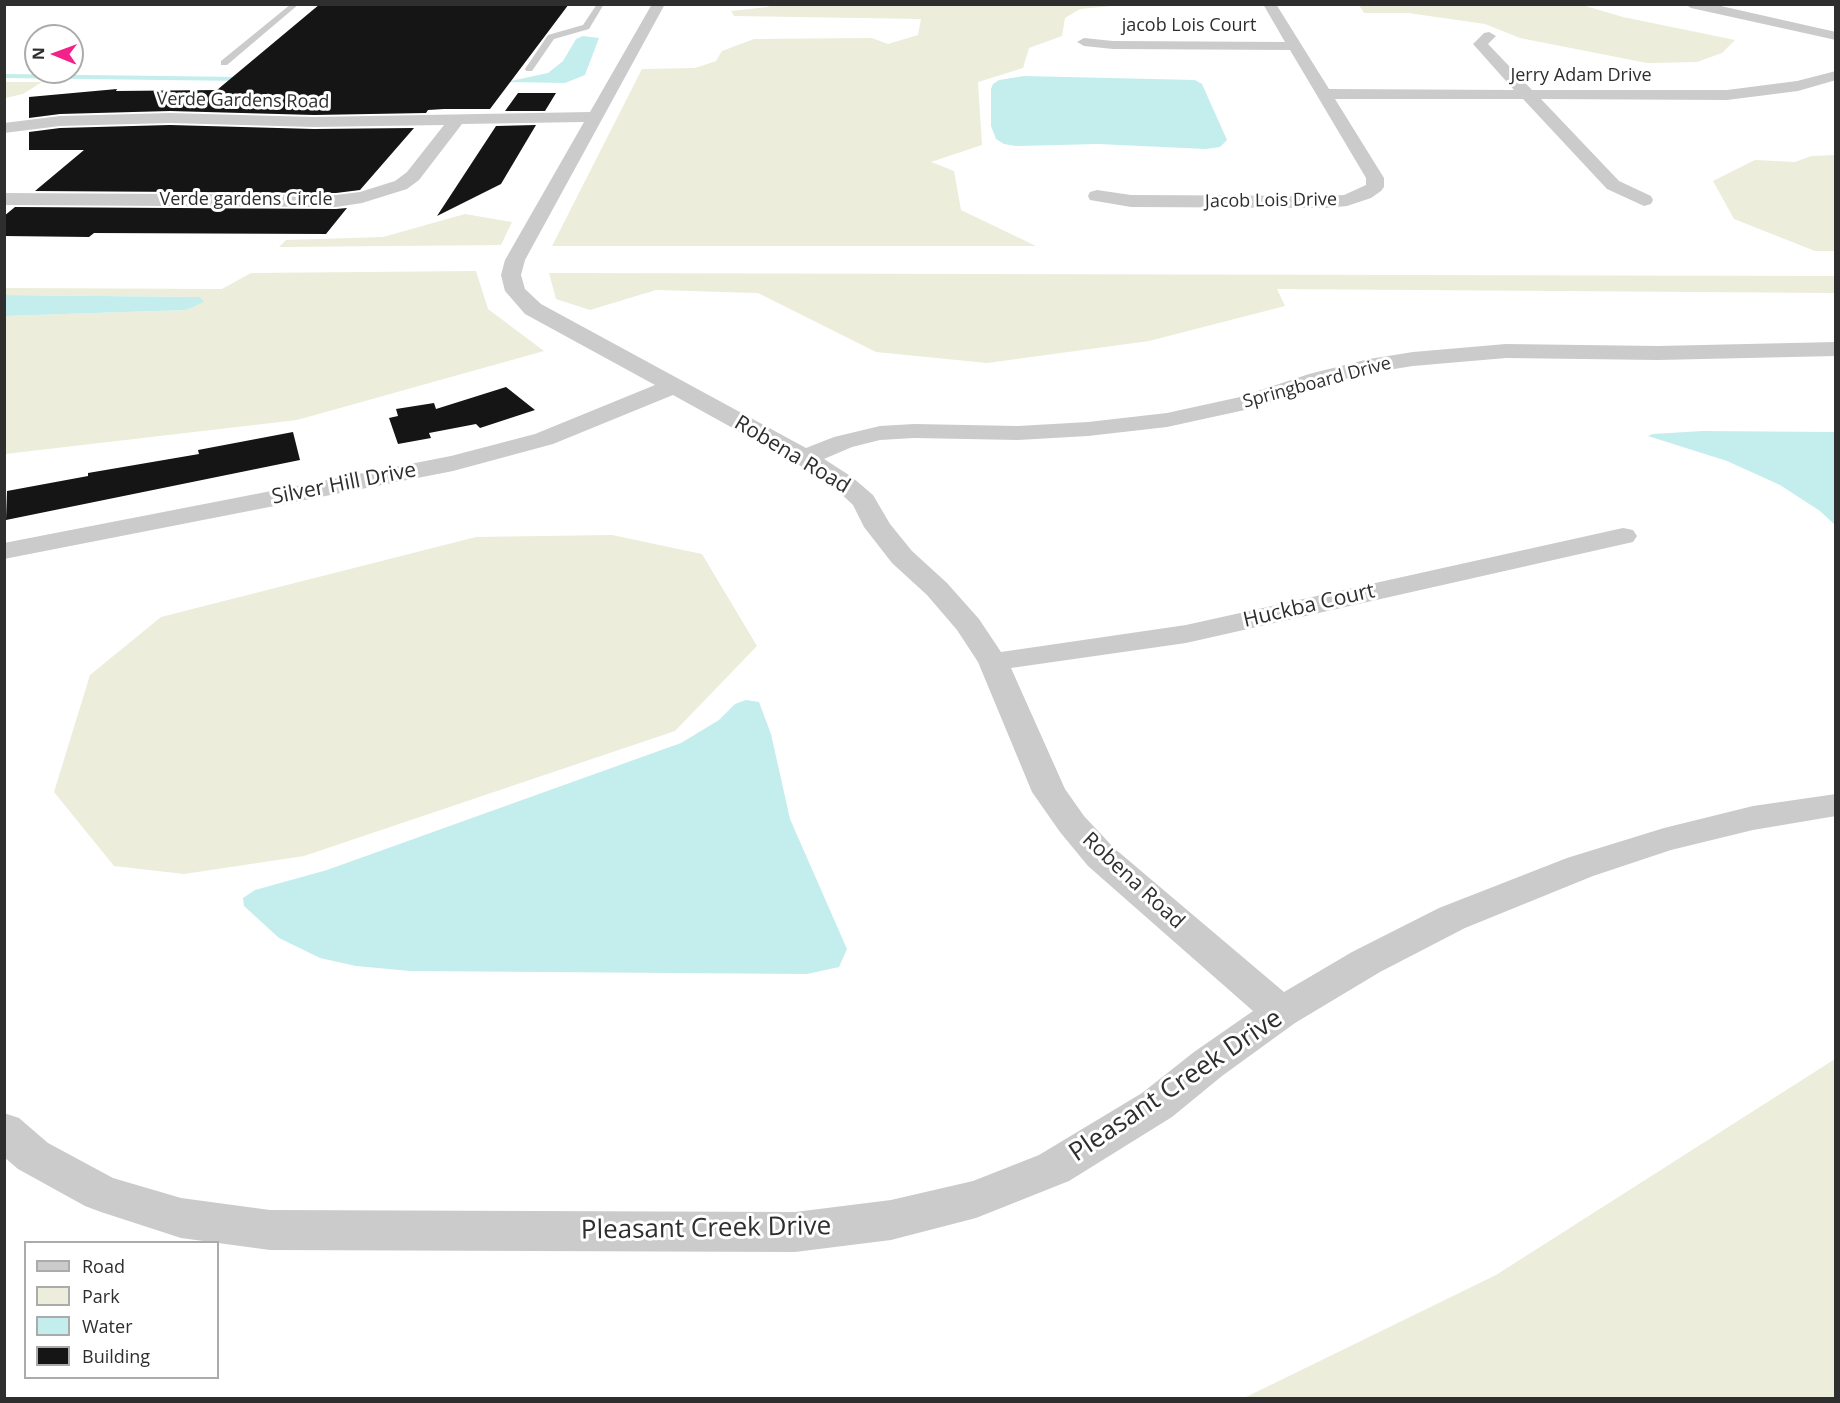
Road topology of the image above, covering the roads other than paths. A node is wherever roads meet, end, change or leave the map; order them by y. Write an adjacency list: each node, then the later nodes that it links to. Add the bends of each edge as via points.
1 (296, 4): 10 (lane, via 224,63)
2 (601, 4): 11 (lane, via 586,27 552,37)
3 (659, 4): 16 (street, Robena Road)
4 (1269, 4): 9 (street, Jacob Lois Drive)
5 (1691, 4): 7 (street)
6 (1489, 36): 14 (street, via 1480,44)
7 (1836, 36)
8 (1084, 42): 9 (street, jacob Lois Court)
9 (1294, 46): 13 (street, Jacob Lois Drive)
10 (233, 65)
11 (529, 69)
12 (1836, 75): 14 (street, Jerry Adam Drive, via 1798,86 1727,95)
13 (1324, 94): 14 (street, Jerry Adam Drive); 18 (street, Jacob Lois Drive, via 1375,178 1375,187 1364,194 1326,202 1131,201)
14 (1528, 95): 20 (street, via 1613,185)
15 (456, 121): 16 (street, Verde Gardens Road); 17 (street, Verde Gardens Road, via 170,118 60,121); 19 (street, Verde gardens Circle, via 413,176 401,185 362,197 336,201)
16 (592, 122): 22 (street, Robena Road, via 515,260 511,275 515,291 533,309)
17 (4, 128)
18 (1097, 196)
19 (4, 199)
20 (1644, 200)
21 (1836, 349): 23 (street, Springboard Drive, via 1506,351 1413,358 1167,420 1018,433 880,433 843,442)
22 (674, 386): 23 (street, Robena Road); 25 (street, Silver Hill Drive, via 544,439 453,463)
23 (805, 458): 26 (street, Robena Road, via 864,501 878,527 902,557 969,625)
24 (1623, 536): 26 (street, Huckba Court, via 1186,634)
25 (4, 551)
26 (993, 662): 28 (street, Robena Road, via 1049,792 1072,824 1101,857)
27 (1836, 805): 28 (street, Pleasant Creek Drive, via 1753,818 1664,840 1580,867 1452,918)
28 (1281, 1012): 29 (street, Pleasant Creek Drive, via 1157,1105 1054,1168 976,1199 891,1220 795,1233 270,1230 181,1218 101,1193 33,1156)
29 (4, 1131)

